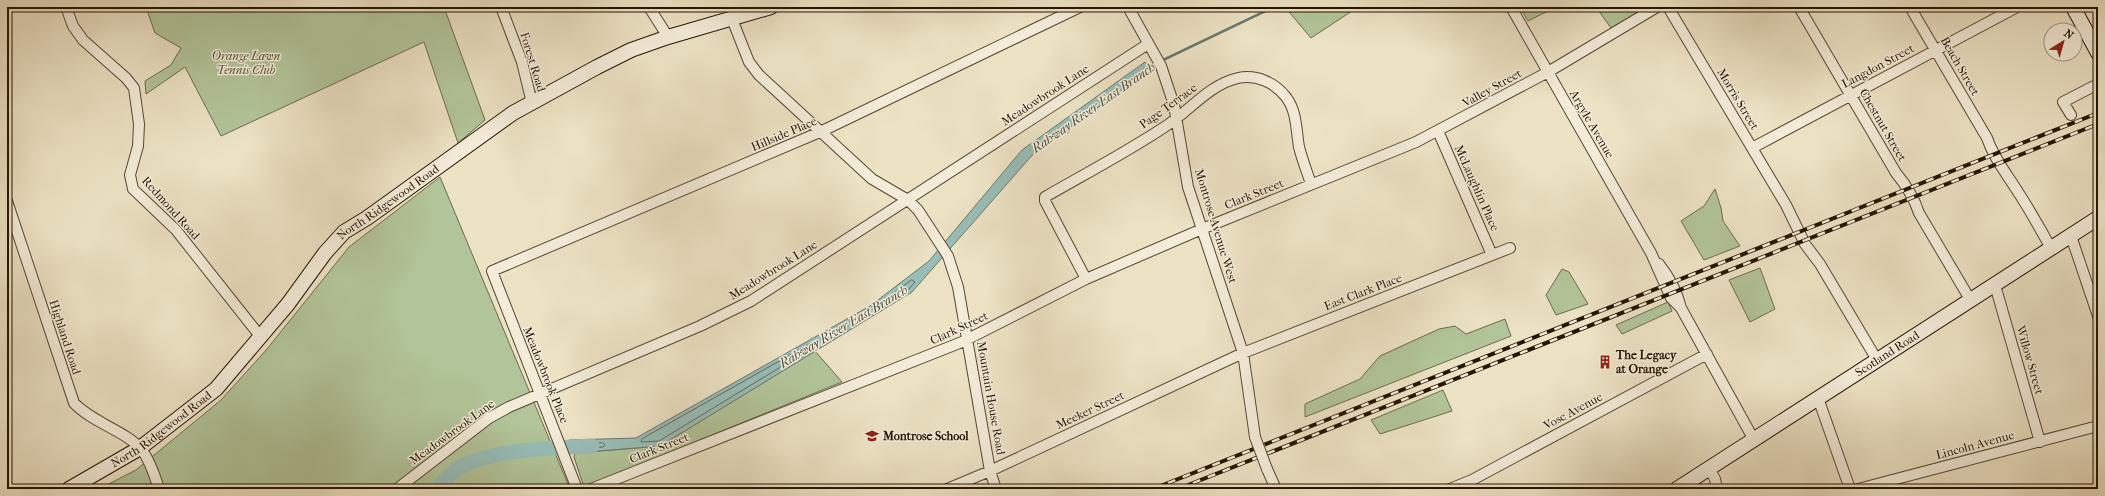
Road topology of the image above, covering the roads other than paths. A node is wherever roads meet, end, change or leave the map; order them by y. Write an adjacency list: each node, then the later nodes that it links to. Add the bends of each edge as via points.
1 (66, 7): 43 (street, Redmond Road, via 73,26 83,40 134,88 139,130 138,146 130,175 133,188 176,230)
2 (501, 7): 22 (street, Forest Road, via 522,62)
3 (649, 7): 15 (street)
4 (771, 7): 14 (street, North Ridgewood Road)
5 (1080, 7): 26 (street, Hillside Place)
6 (1128, 7): 16 (street, Montrose Avenue West)
7 (1511, 7): 19 (street, Argyle Avenue)
8 (1657, 7): 19 (street, Valley Street)
9 (1668, 7): 27 (street, Morris Street)
10 (1799, 7): 21 (street, Chestnut Street)
11 (1910, 7): 17 (street, Beach Street)
12 (2017, 7): 17 (street, Langdon Street)
13 (2073, 7): 18 (street)
14 (732, 19): 15 (street, North Ridgewood Road); 26 (street, Mountain House Road, via 749,62 759,75)
15 (668, 36): 22 (street, North Ridgewood Road, via 631,50)
16 (1148, 44): 24 (street, Montrose Avenue West, via 1161,66); 30 (street, Meadowbrook Lane)
17 (1936, 50): 21 (street, Langdon Street); 36 (street, Beach Street, via 1987,138 1997,149 2017,190)
18 (2098, 53)
19 (1548, 72): 25 (street, Valley Street); 46 (street, Argyle Avenue, via 1651,253 1670,278 1678,294 1681,308)
20 (2098, 84): 23 (street, via 2063,102)
21 (1851, 95): 27 (street, Langdon Street); 41 (street, Chestnut Street, via 1896,173 1912,195)
22 (532, 103): 43 (street, North Ridgewood Road, via 513,113 344,232)
23 (2071, 115)
24 (1177, 118): 29 (street, Page Terrace, via 1192,103 1228,81 1253,77 1265,80 1287,98 1293,109 1299,147); 33 (street, Montrose Avenue West, via 1188,187); 39 (street, Page Terrace, via 1045,197)
25 (1438, 131): 28 (street, Valley Street); 37 (street, McLaughlin Place)
26 (820, 132): 30 (street, Mountain House Road, via 872,179); 38 (street, Hillside Place)
27 (1752, 148): 47 (street, Morris Street, via 1786,205 1802,225 1820,264)
28 (1331, 176): 29 (street, Clark Street)
29 (1311, 184): 33 (street, Clark Street)
30 (908, 200): 44 (street, Mountain House Road, via 918,210 948,256 958,287); 48 (street, Meadowbrook Lane, via 738,308)
31 (7, 201): 53 (street, Highland Road, via 74,403 91,418 131,440)
32 (2098, 218): 34 (street, Scotland Road)
33 (1202, 229): 39 (street, Clark Street); 45 (street, Montrose Avenue West)
34 (2071, 236): 36 (street, Scotland Road); 42 (street)
35 (1510, 248): 37 (street, East Clark Place)
36 (2051, 248): 40 (street, Scotland Road)
37 (1492, 255): 45 (street, East Clark Place)
38 (492, 271): 48 (street, Meadowbrook Place)
39 (1086, 279): 44 (street, Clark Street)
40 (1995, 285): 41 (street, Scotland Road); 52 (street, Willow Street)
41 (1971, 301): 47 (street, Scotland Road)
42 (2098, 316)
43 (260, 336): 53 (street, North Ridgewood Road, via 216,389)
44 (967, 340): 55 (street, Mountain House Road); 61 (street, Clark Street)
45 (1243, 353): 55 (street, Meeker Street); 64 (street, Montrose Avenue West, bridge, via 1255,436)
46 (1707, 354): 51 (street, Argyle Avenue); 56 (street, Vose Avenue)
47 (1877, 360): 49 (street, Scotland Road)
48 (540, 395): 59 (street, Meadowbrook Lane, via 489,418); 60 (street, Meadowbrook Place)
49 (1818, 398): 51 (street, Scotland Road); 68 (street)
50 (2098, 426): 52 (street, Lincoln Avenue)
51 (1754, 440): 54 (street, Scotland Road)
52 (2040, 442): 69 (street, Lincoln Avenue)
53 (140, 448): 57 (street, North Ridgewood Road); 58 (street, via 153,470)
54 (1709, 468): 66 (street, Scotland Road); 67 (street, via 1715,478)
55 (990, 471): 62 (street, Meeker Street); 63 (street, Mountain House Road)
56 (1474, 485): 65 (street, Vose Avenue)
57 (69, 489)
58 (159, 489)
59 (397, 489)
60 (577, 489)
61 (591, 489)
62 (947, 489)
63 (996, 489)
64 (1276, 489)
65 (1450, 489)
66 (1677, 489)
67 (1717, 489)
68 (1850, 489)
69 (1858, 489)

